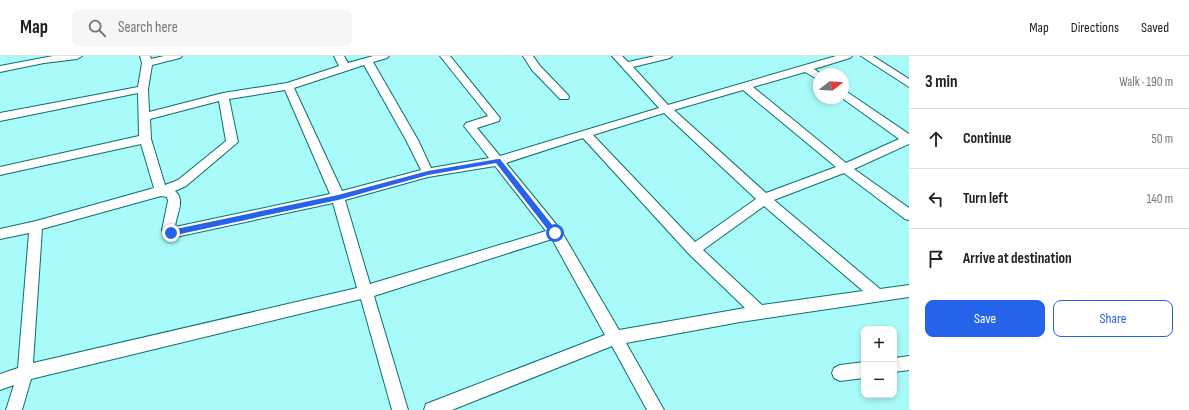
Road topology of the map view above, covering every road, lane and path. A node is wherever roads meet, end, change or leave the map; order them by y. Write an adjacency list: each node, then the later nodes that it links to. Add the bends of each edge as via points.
1 (77, 56): 16 (street)
2 (177, 56): 11 (street)
3 (339, 56): 14 (street)
4 (384, 56): 12 (street)
5 (445, 56): 31 (street, via 495,118 470,126)
6 (528, 56): 23 (street)
7 (617, 56): 13 (street)
8 (667, 56): 13 (street)
9 (847, 56): 15 (street)
10 (866, 56): 18 (street)
11 (146, 60): 21 (street)
12 (367, 61): 14 (street); 34 (street)
13 (626, 66): 25 (street)
14 (345, 67): 19 (street)
15 (806, 68): 17 (street); 20 (street)
16 (0, 69)
17 (813, 73)
18 (909, 84)
19 (288, 86): 22 (street); 36 (street)
20 (745, 86): 25 (street); 32 (street)
21 (143, 90): 26 (street); 27 (street)
22 (223, 96): 26 (street); 35 (street, via 232,142 182,183)
23 (564, 97)
24 (849, 98): 30 (street)
25 (666, 109): 28 (street); 37 (street)
26 (143, 117): 29 (street)
27 (0, 118)
28 (585, 133): 31 (street); 42 (street)
29 (145, 139): 33 (street); 35 (street)
30 (909, 139): 32 (street)
31 (498, 161): 34 (street); 40 (street)
32 (844, 168): 37 (street); 38 (street)
33 (0, 170)
34 (428, 173): 36 (street)
35 (161, 191): 36 (street, via 174,197 175,203 168,225 171,233); 39 (street)
36 (338, 197): 44 (street)
37 (764, 199): 42 (street); 45 (street)
38 (909, 215)
39 (36, 226): 41 (street); 51 (street)
40 (555, 233): 44 (street); 47 (street)
41 (0, 234)
42 (694, 250): 46 (street)
43 (909, 291): 45 (street)
44 (366, 292): 51 (street); 55 (street)
45 (877, 295): 46 (street)
46 (759, 312): 47 (street)
47 (615, 338): 56 (street); 57 (street)
48 (909, 363): 49 (street)
49 (897, 365)
50 (861, 370): 52 (street)
51 (25, 373): 53 (street); 54 (street)
52 (840, 374)
53 (0, 382)
54 (14, 410)
55 (400, 410)
56 (432, 410)
57 (656, 410)

